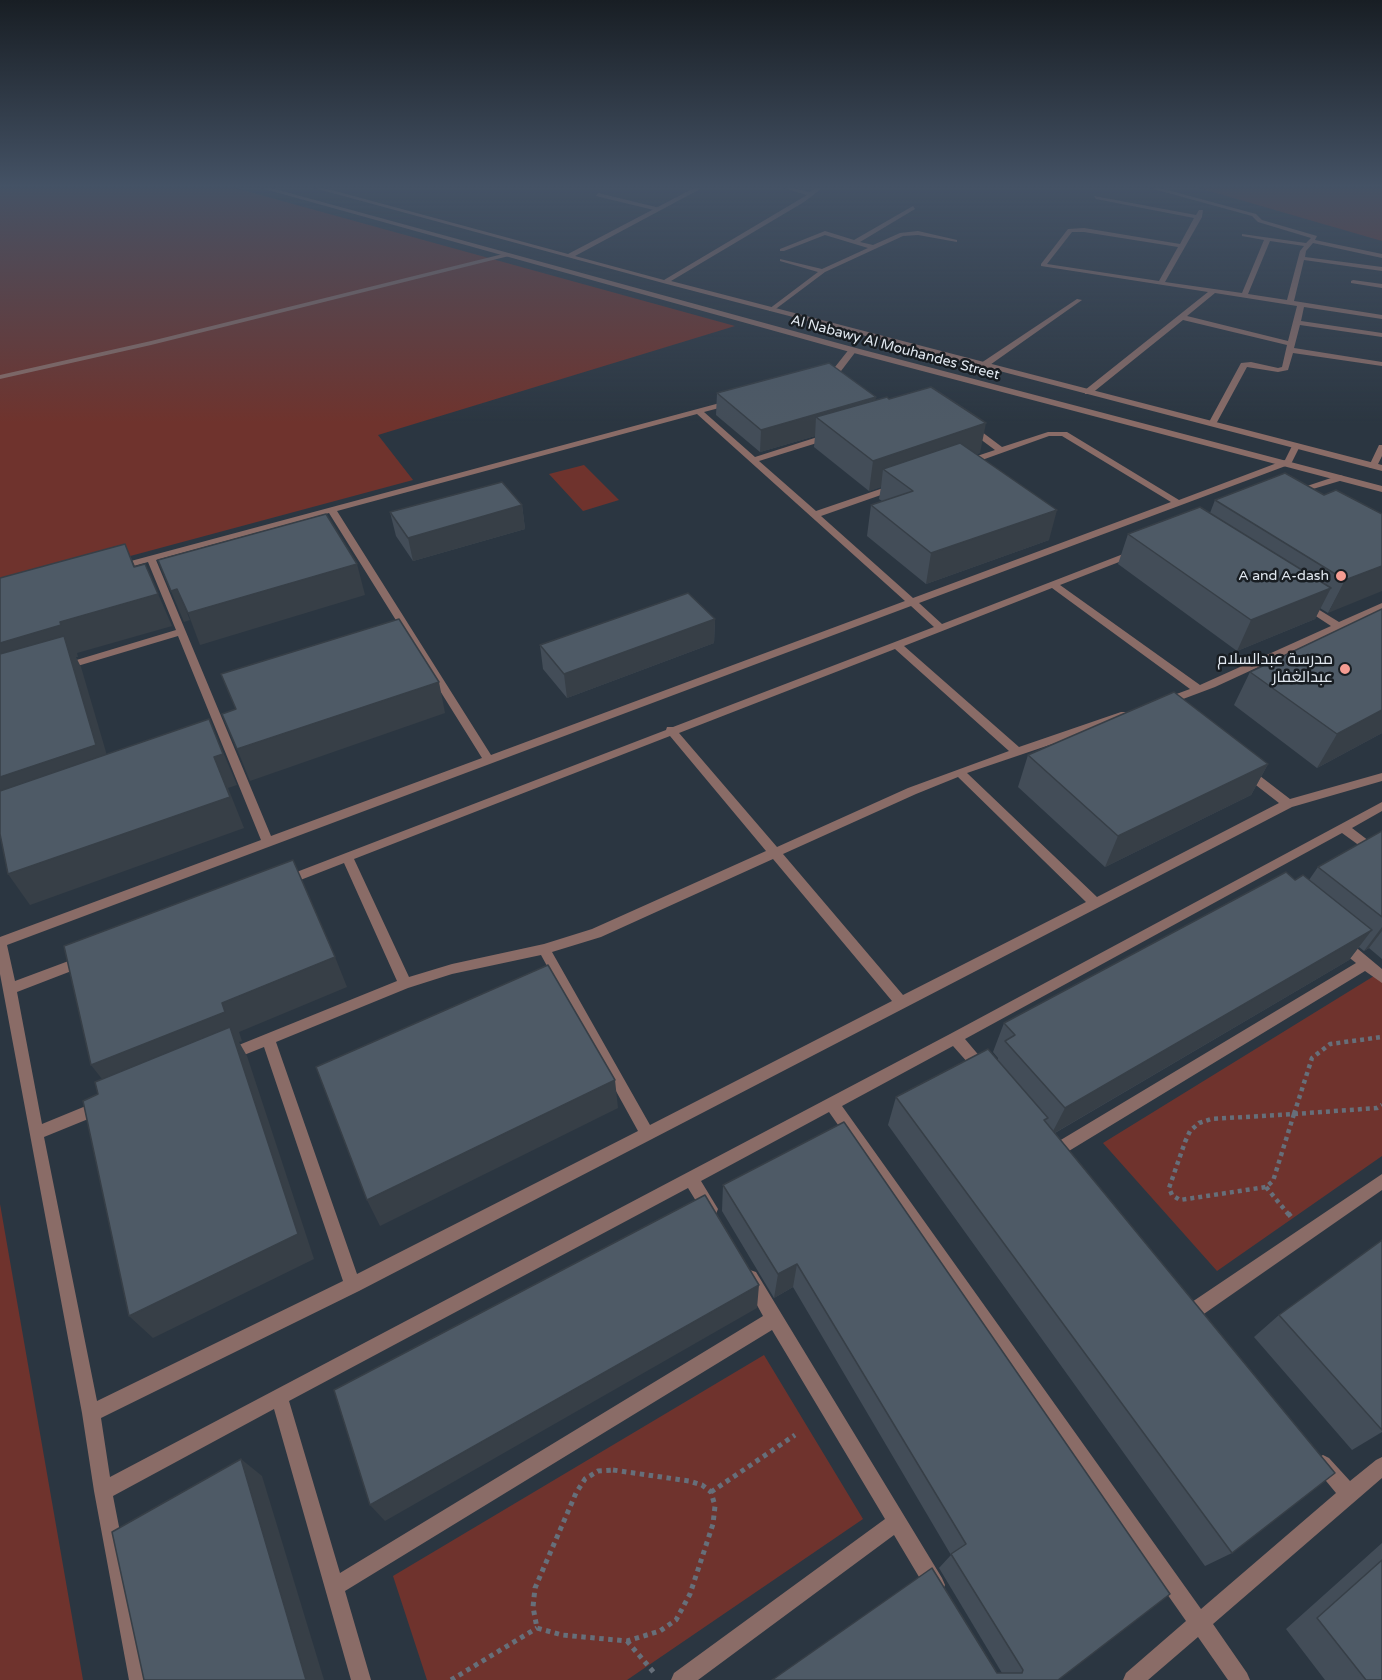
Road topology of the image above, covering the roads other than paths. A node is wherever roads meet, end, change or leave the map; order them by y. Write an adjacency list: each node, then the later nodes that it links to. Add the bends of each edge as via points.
1 (461, 266): 36 (street)
2 (549, 266): 22 (street, Al Nabawy Al Mouhandes Street)
3 (607, 266): 15 (street, Al Nabawy Al Mouhandes Street)
4 (691, 266): 15 (street)
5 (806, 266): 14 (street)
6 (833, 266): 14 (street)
7 (1053, 266): 17 (street)
8 (1171, 266): 17 (street)
9 (1257, 266): 23 (street)
10 (1299, 266): 25 (street)
11 (1360, 266): 16 (street)
12 (1363, 266): 13 (street)
13 (1382, 269)
14 (823, 271): 27 (street)
15 (665, 282): 18 (street, Al Nabawy Al Mouhandes Street)
16 (1353, 282): 19 (street); 20 (street)
17 (1161, 284): 21 (street)
18 (676, 285): 22 (street); 27 (street, Al Nabawy Al Mouhandes Street)
19 (1382, 286)
20 (1349, 291)
21 (1213, 292): 23 (street); 29 (street)
22 (659, 296): 33 (street, Al Nabawy Al Mouhandes Street)
23 (1245, 296): 25 (street)
24 (1079, 300): 35 (street)
25 (1290, 303): 26 (street)
26 (1301, 305): 28 (street); 30 (street)
27 (771, 310): 35 (street, Al Nabawy Al Mouhandes Street)
28 (1382, 316)
29 (1181, 317): 32 (street); 38 (street)
30 (1296, 322): 31 (street); 32 (street)
31 (1382, 335)
32 (1290, 347): 34 (street); 42 (street, via 1284,369 1244,365)
33 (853, 350): 37 (street, via 838,369 823,376); 48 (street, Al Nabawy Al Mouhandes Street)
34 (1382, 364)
35 (984, 365): 38 (street, Al Nabawy Al Mouhandes Street)
36 (0, 376)
37 (836, 381)
38 (1088, 392): 42 (street, Al Nabawy Al Mouhandes Street)
39 (742, 399): 40 (street)
40 (699, 411): 47 (street); 56 (street)
41 (959, 420): 46 (street)
42 (1212, 424): 44 (street, Al Nabawy Al Mouhandes Street)
43 (844, 432): 47 (street)
44 (1296, 446): 48 (street); 50 (street, Al Nabawy Al Mouhandes Street)
45 (1382, 447): 50 (street)
46 (1001, 450): 49 (street); 55 (street, via 1048,434 1064,434)
47 (753, 460): 57 (street)
48 (1288, 462): 51 (street, Al Nabawy Al Mouhandes Street); 55 (street)
49 (957, 465)
50 (1378, 467)
51 (1340, 478): 53 (street, Al Nabawy Al Mouhandes Street); 54 (street)
52 (902, 484): 57 (street)
53 (1382, 489)
54 (1292, 496)
55 (1177, 502): 63 (street)
56 (332, 510): 59 (street); 75 (street)
57 (814, 515): 63 (street)
58 (1148, 547): 61 (street)
59 (151, 559): 60 (street); 67 (street)
60 (108, 570)
61 (1053, 584): 65 (street); 70 (street)
62 (1299, 601): 66 (street)
63 (913, 603): 65 (street); 75 (street)
64 (1382, 606): 66 (street)
65 (940, 627): 68 (street)
66 (1339, 627): 70 (street)
67 (181, 632): 69 (street); 82 (street, via 222,745)
68 (896, 644): 73 (street); 74 (street)
69 (57, 669)
70 (1199, 690): 71 (street, via 1158,703)
71 (1168, 710)
72 (1136, 711): 74 (street)
73 (671, 730): 83 (street); 84 (street)
74 (1017, 751): 77 (street)
75 (489, 760): 82 (street)
76 (1242, 768): 79 (street)
77 (959, 772): 83 (street); 87 (street)
78 (1382, 777): 79 (street)
79 (1288, 804): 87 (street)
80 (1382, 806): 81 (street)
81 (1342, 827): 85 (street); 97 (street, via 1260,877)
82 (268, 842): 89 (street)
83 (774, 853): 90 (street, via 596,933); 96 (street)
84 (347, 857): 86 (street); 94 (street)
85 (1382, 857)
86 (271, 887)
87 (1094, 902): 96 (street)
88 (1329, 933): 92 (street)
89 (0, 944): 95 (street)
90 (544, 949): 94 (street, via 452,969); 104 (street)
91 (97, 955): 95 (street)
92 (1366, 964): 93 (street); 105 (street)
93 (1382, 976)
94 (405, 984): 98 (street)
95 (10, 988): 103 (street)
96 (901, 1002): 104 (street)
97 (955, 1038): 100 (street); 102 (street)
98 (268, 1039): 99 (street); 110 (street)
99 (213, 1061)
100 (993, 1082)
101 (113, 1102): 103 (street)
102 (832, 1104): 106 (street); 122 (street)
103 (36, 1133): 114 (street)
104 (647, 1133): 110 (street)
105 (1054, 1152)
106 (691, 1178): 108 (street); 113 (street)
107 (1382, 1181): 111 (street)
108 (721, 1229)
109 (739, 1259): 112 (street)
110 (353, 1285): 114 (street)
111 (1192, 1312)
112 (774, 1319): 119 (street); 120 (street)
113 (280, 1399): 117 (street); 120 (street)
114 (91, 1413): 117 (street)
115 (1312, 1451): 118 (street)
116 (1382, 1466): 118 (street)
117 (103, 1491): 123 (street)
118 (1349, 1494): 122 (street)
119 (897, 1522): 121 (street); 125 (street)
120 (334, 1587): 124 (street)
121 (945, 1601)
122 (1200, 1623): 126 (street); 127 (street)
123 (139, 1680)
124 (361, 1680)
125 (681, 1680)
126 (1132, 1680)
127 (1240, 1680)

